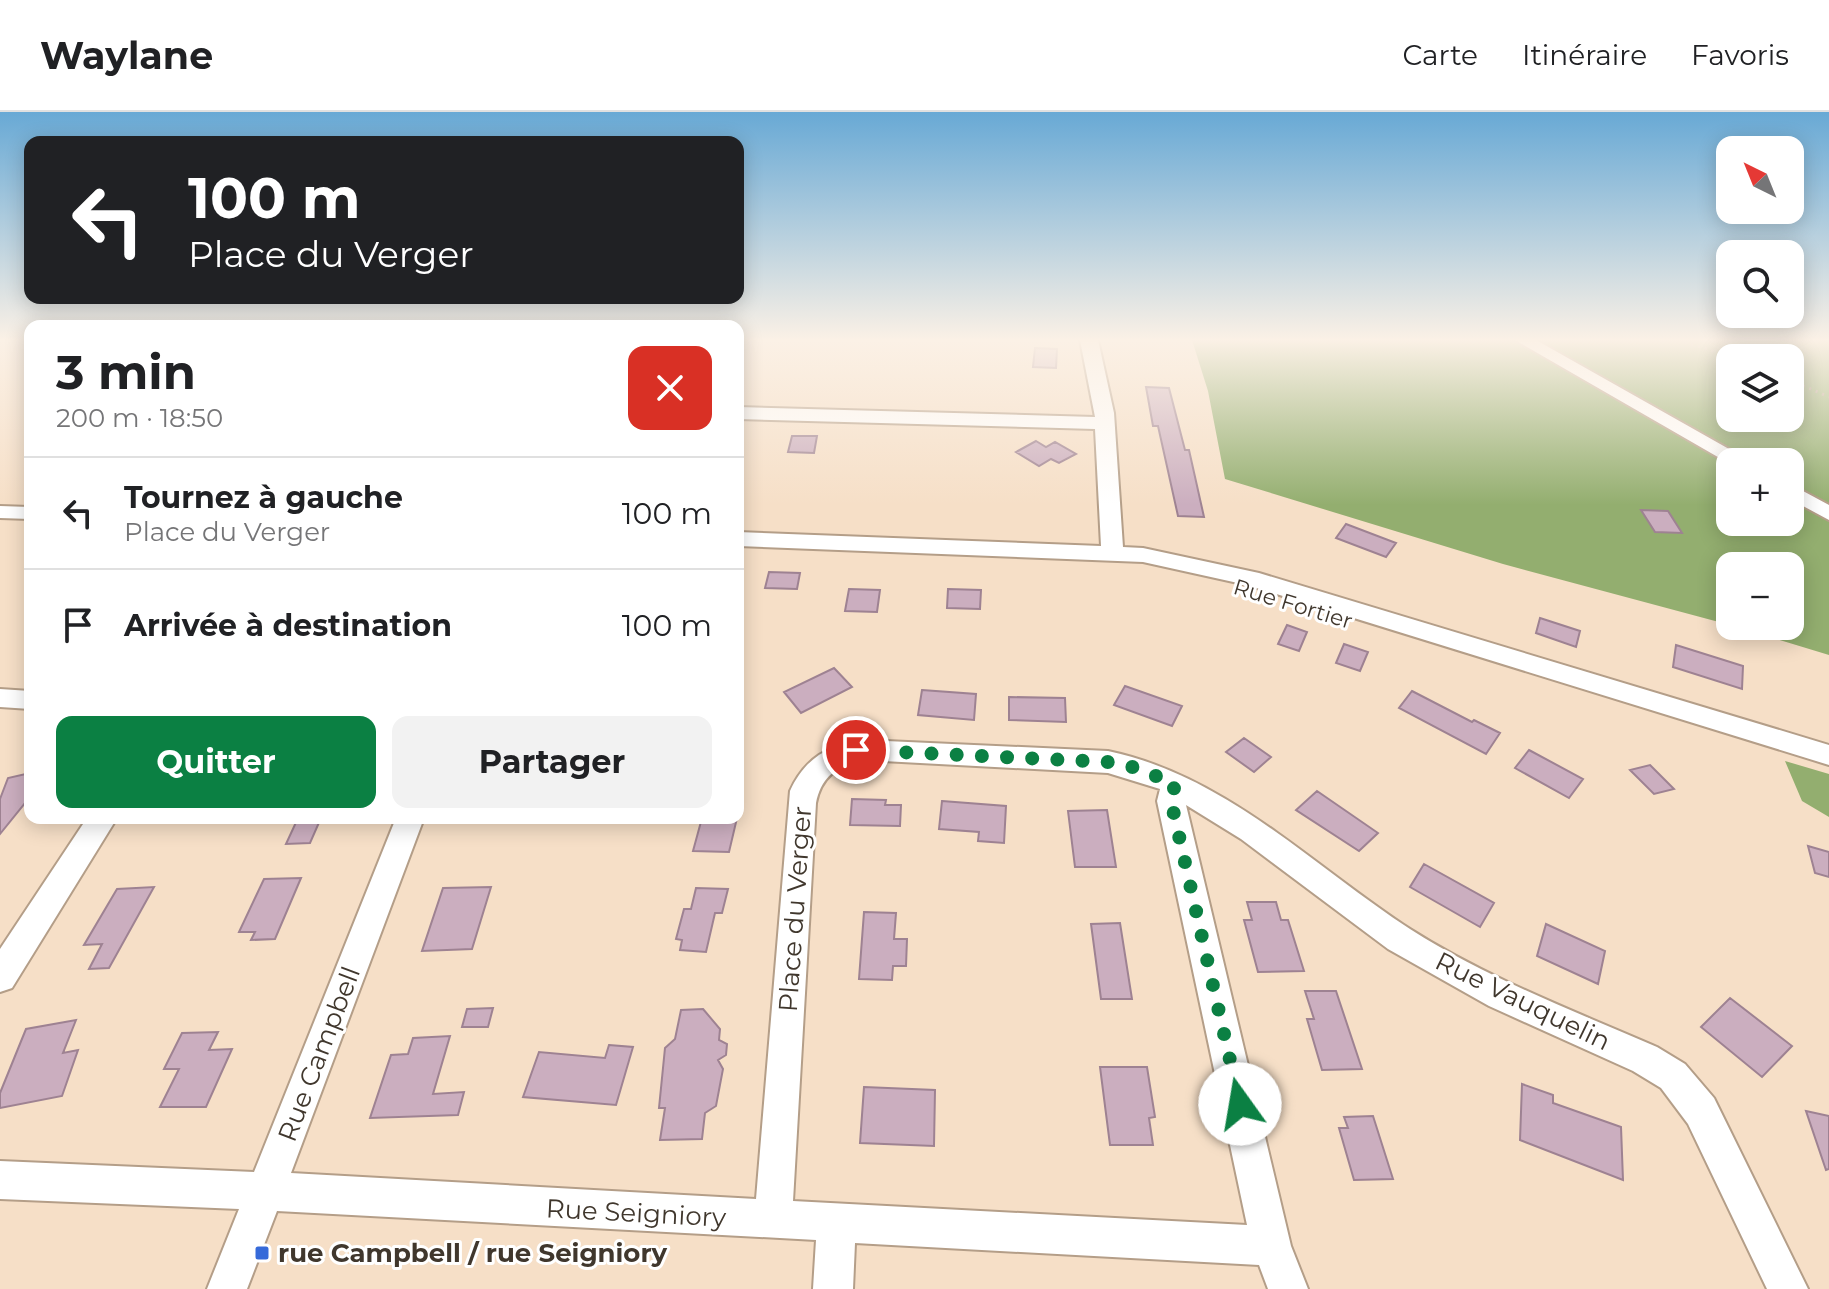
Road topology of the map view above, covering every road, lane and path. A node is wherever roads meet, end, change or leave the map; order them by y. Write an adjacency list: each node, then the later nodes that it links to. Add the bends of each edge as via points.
1 (1100, 395): 4 (street)
2 (1620, 395): 5 (street)
3 (744, 413): 4 (street)
4 (1105, 423): 11 (street)
5 (1716, 448)
6 (1804, 499): 9 (street)
7 (0, 512): 8 (street)
8 (24, 513)
9 (1829, 514)
10 (744, 539): 11 (street, Rue Fortier)
11 (1112, 552): 14 (street, Rue Fortier, via 1226,571)
12 (0, 698): 13 (street)
13 (24, 700)
14 (1829, 755)
15 (1175, 784): 21 (street, Place du Verger, via 1108,762 873,750 839,755 813,773 802,800); 23 (street, via 1171,801); 27 (street, Rue Vauquelin, via 1447,967 1673,1076 1701,1111)
16 (99, 824): 18 (street)
17 (408, 824): 20 (street, Rue Campbell)
18 (4, 963)
19 (0, 1180): 20 (street, Rue Seigniory)
20 (265, 1191): 21 (street, Rue Seigniory); 24 (street, Rue Campbell)
21 (773, 1221): 22 (street, Rue Seigniory)
22 (837, 1224): 23 (street, Rue Seigniory); 25 (street)
23 (1271, 1246): 26 (street)
24 (227, 1289)
25 (833, 1289)
26 (1288, 1289)
27 (1788, 1289)

